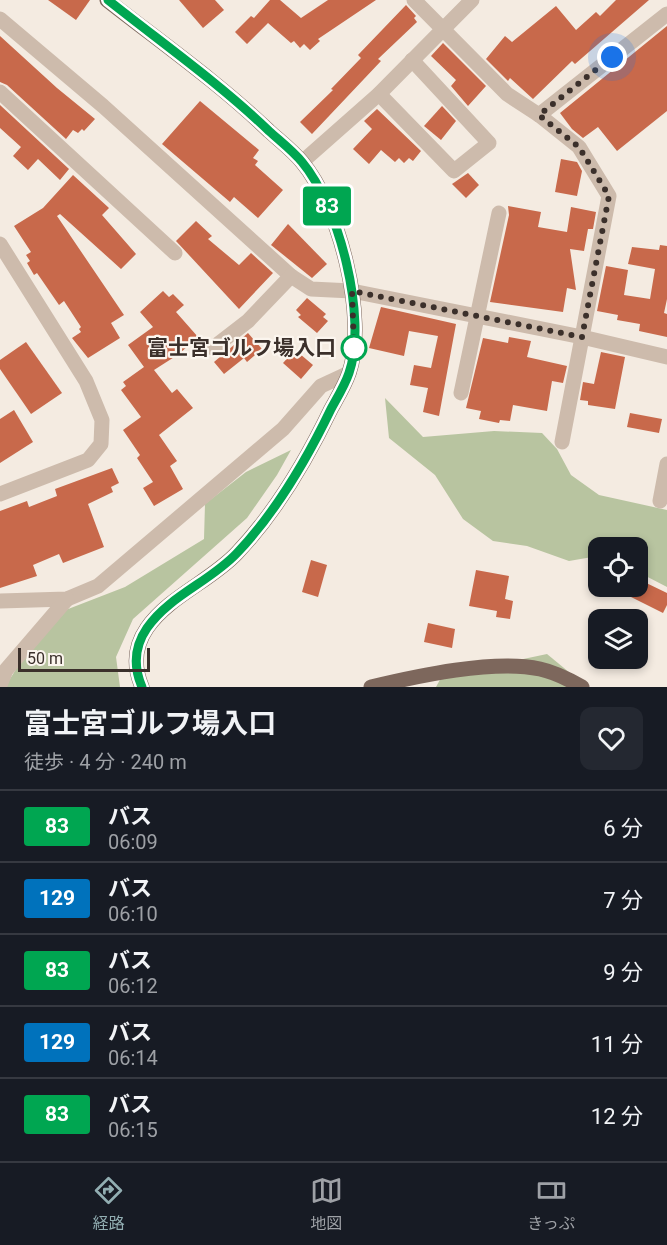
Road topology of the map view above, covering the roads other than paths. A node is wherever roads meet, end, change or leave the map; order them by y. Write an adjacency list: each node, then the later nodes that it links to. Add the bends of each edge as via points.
1 (108, 0): 11 (main road, via 248,111)
2 (414, 0): 6 (street)
3 (472, 0): 6 (street)
4 (667, 14): 10 (street)
5 (0, 19): 15 (street, via 112,113)
6 (442, 28): 7 (street); 10 (street, via 507,94)
7 (412, 60): 9 (street); 9 (street, via 489,143 454,171)
8 (0, 92): 14 (street)
9 (379, 94): 11 (street)
10 (539, 115): 18 (street, via 579,147 609,196)
11 (302, 162): 16 (main road, via 321,189)
12 (499, 213): 17 (street)
13 (0, 244): 25 (street, via 86,381 102,420 101,444 88,460)
14 (175, 253)
15 (291, 276): 16 (street, via 311,289); 19 (street, via 248,321)
16 (352, 291): 17 (street); 21 (main road, via 355,344)
17 (476, 315): 18 (street); 22 (street)
18 (582, 337): 20 (street); 23 (street)
19 (213, 348)
20 (667, 357)
21 (349, 373): 27 (street, via 321,386 284,429 98,586); 30 (main road, via 315,441 268,518 235,555 148,626 136,646 135,672)
22 (461, 393)
23 (562, 442)
24 (667, 464): 26 (street)
25 (0, 494)
26 (660, 501)
27 (67, 599): 28 (street); 29 (street, via 6,670)
28 (0, 601)
29 (0, 685)
30 (142, 687)
31 (371, 687): 32 (main road, via 484,667 540,669)
32 (582, 687)

